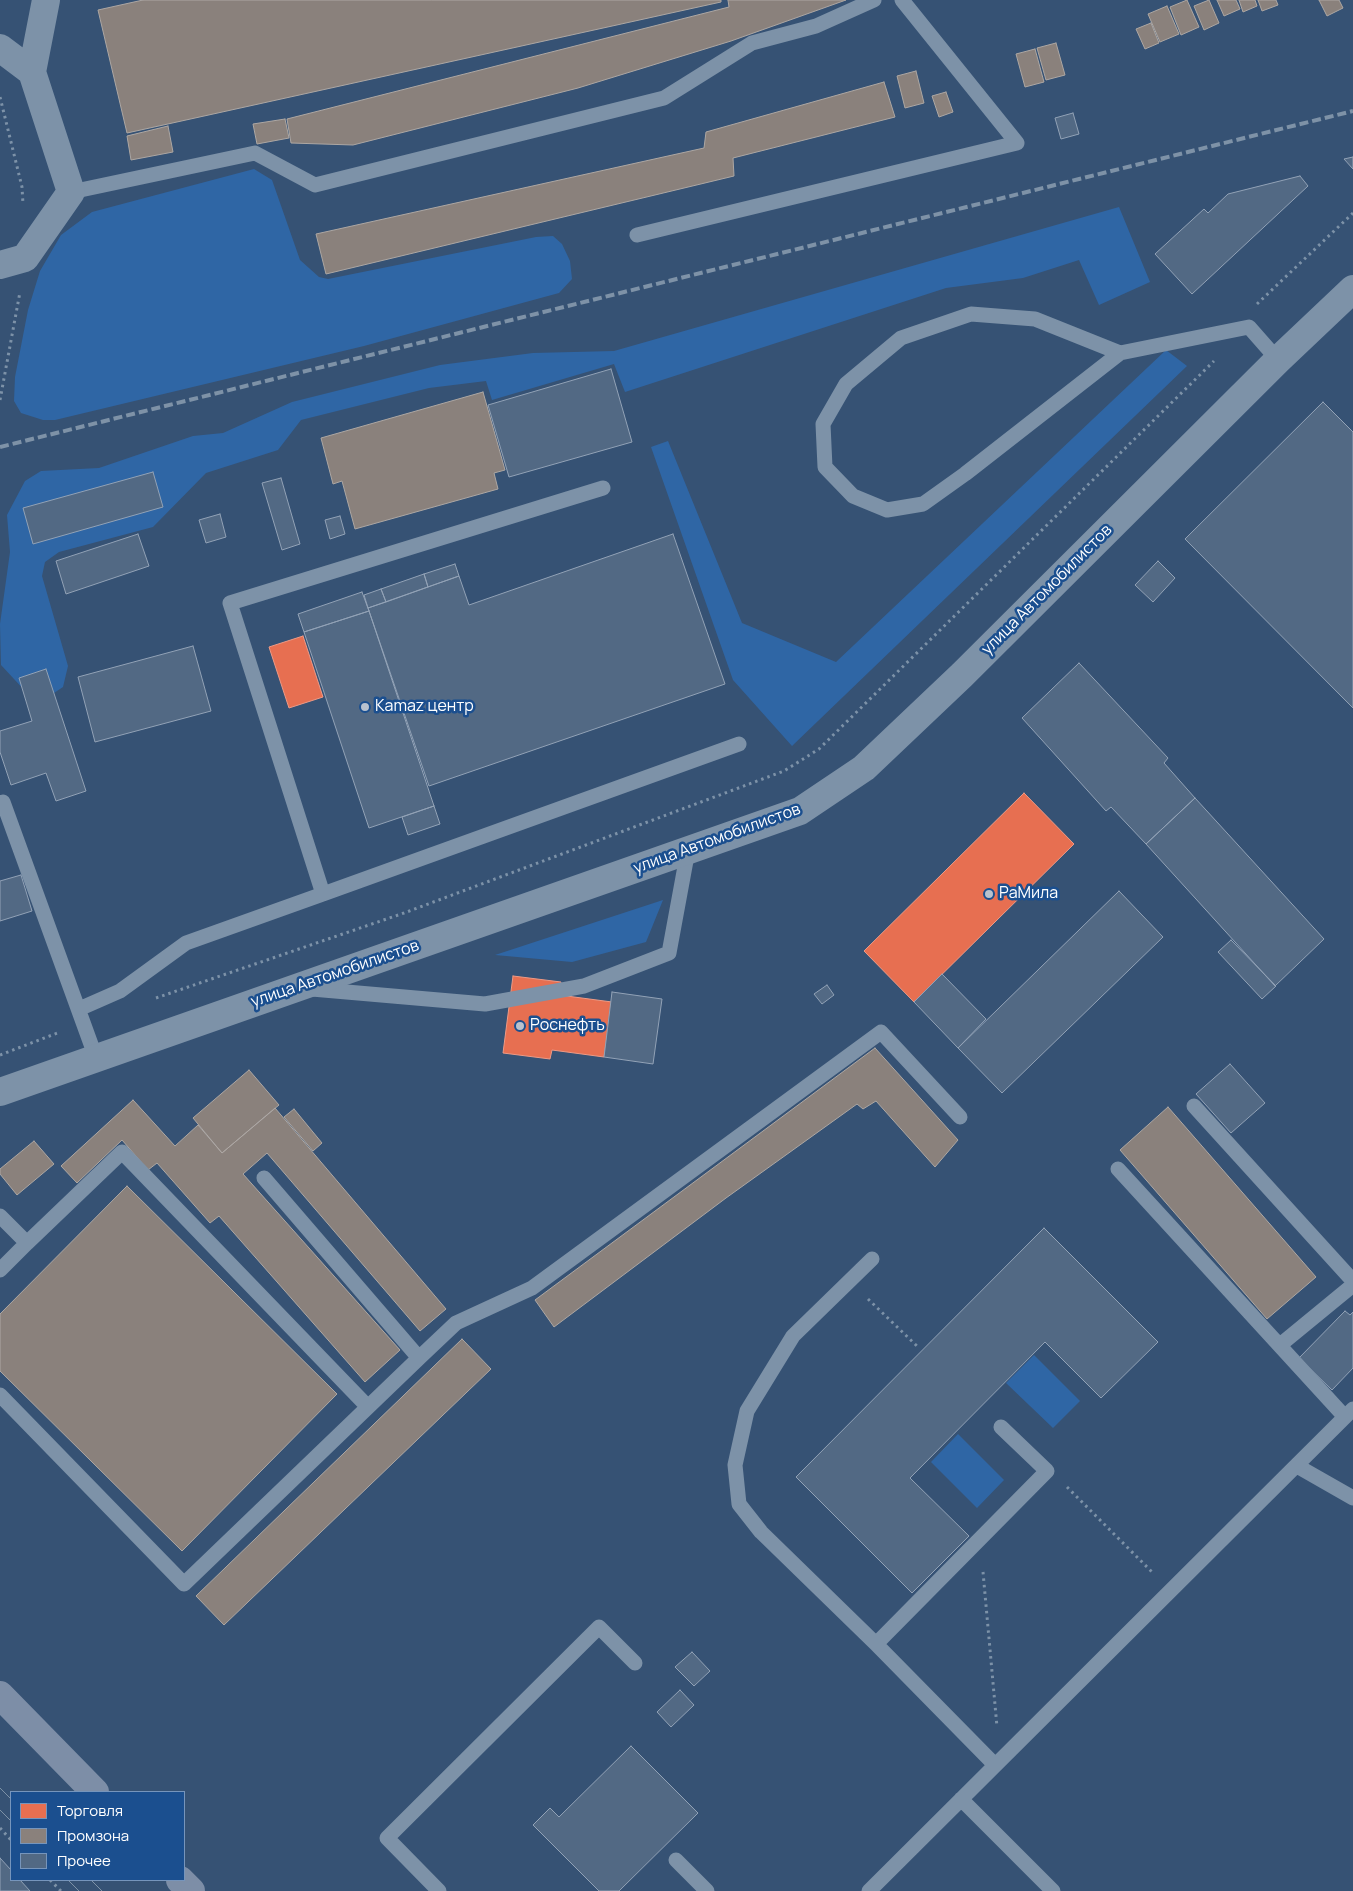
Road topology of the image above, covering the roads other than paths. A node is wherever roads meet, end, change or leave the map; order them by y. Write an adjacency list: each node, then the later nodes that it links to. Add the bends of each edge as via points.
1 (46, 0): 5 (street)
2 (874, 0): 6 (lane, via 816,26 752,43 664,98 315,185 255,152)
3 (902, 0): 7 (lane, via 1017,143)
4 (0, 48): 5 (street)
5 (32, 72): 6 (street)
6 (71, 192): 8 (street, via 25,258)
7 (637, 235)
8 (0, 265)
9 (1353, 289): 11 (street, улица Автомобилистов)
10 (1120, 353): 10 (lane, via 1035,319 971,314 901,338 846,384 823,424 824,467 852,496 887,510 923,504); 11 (lane, via 1249,326)
11 (1278, 360): 15 (street, улица Автомобилистов, via 864,768 800,811)
12 (603, 488): 16 (lane, via 230,603)
13 (739, 744): 16 (lane)
14 (3, 802): 18 (lane)
15 (688, 850): 17 (street, улица Автомобилистов); 17 (lane, via 669,953 584,986 486,1004)
16 (323, 894): 18 (lane, via 186,943)
17 (298, 988): 19 (street, улица Автомобилистов)
18 (81, 1016): 19 (lane)
19 (96, 1058): 20 (street, улица Автомобилистов)
20 (0, 1092)
21 (1194, 1106): 29 (lane)
22 (960, 1117): 31 (lane, via 881,1032 532,1288 456,1323)
23 (1118, 1169): 30 (lane)
24 (264, 1178): 31 (lane)
25 (0, 1216): 26 (lane)
26 (27, 1243): 28 (lane); 33 (lane, via 122,1152)
27 (872, 1258): 38 (lane, via 793,1336 747,1411 735,1465 739,1504 761,1532)
28 (0, 1270)
29 (1353, 1283): 30 (lane)
30 (1280, 1346): 34 (lane)
31 (419, 1358): 33 (lane)
32 (0, 1395): 33 (lane, via 184,1584)
33 (368, 1407)
34 (1349, 1413): 36 (lane)
35 (1001, 1427): 38 (lane, via 1047,1471)
36 (1297, 1466): 37 (lane); 41 (lane)
37 (1353, 1498)
38 (876, 1644): 41 (lane)
39 (635, 1663): 47 (lane, via 599,1627 387,1838)
40 (0, 1695): 42 (main road)
41 (998, 1763): 43 (lane)
42 (94, 1791)
43 (961, 1799): 49 (lane); 50 (lane)
44 (676, 1860): 48 (lane)
45 (181, 1881): 46 (main road)
46 (191, 1891)
47 (439, 1891)
48 (707, 1891)
49 (869, 1891)
50 (1054, 1891)

